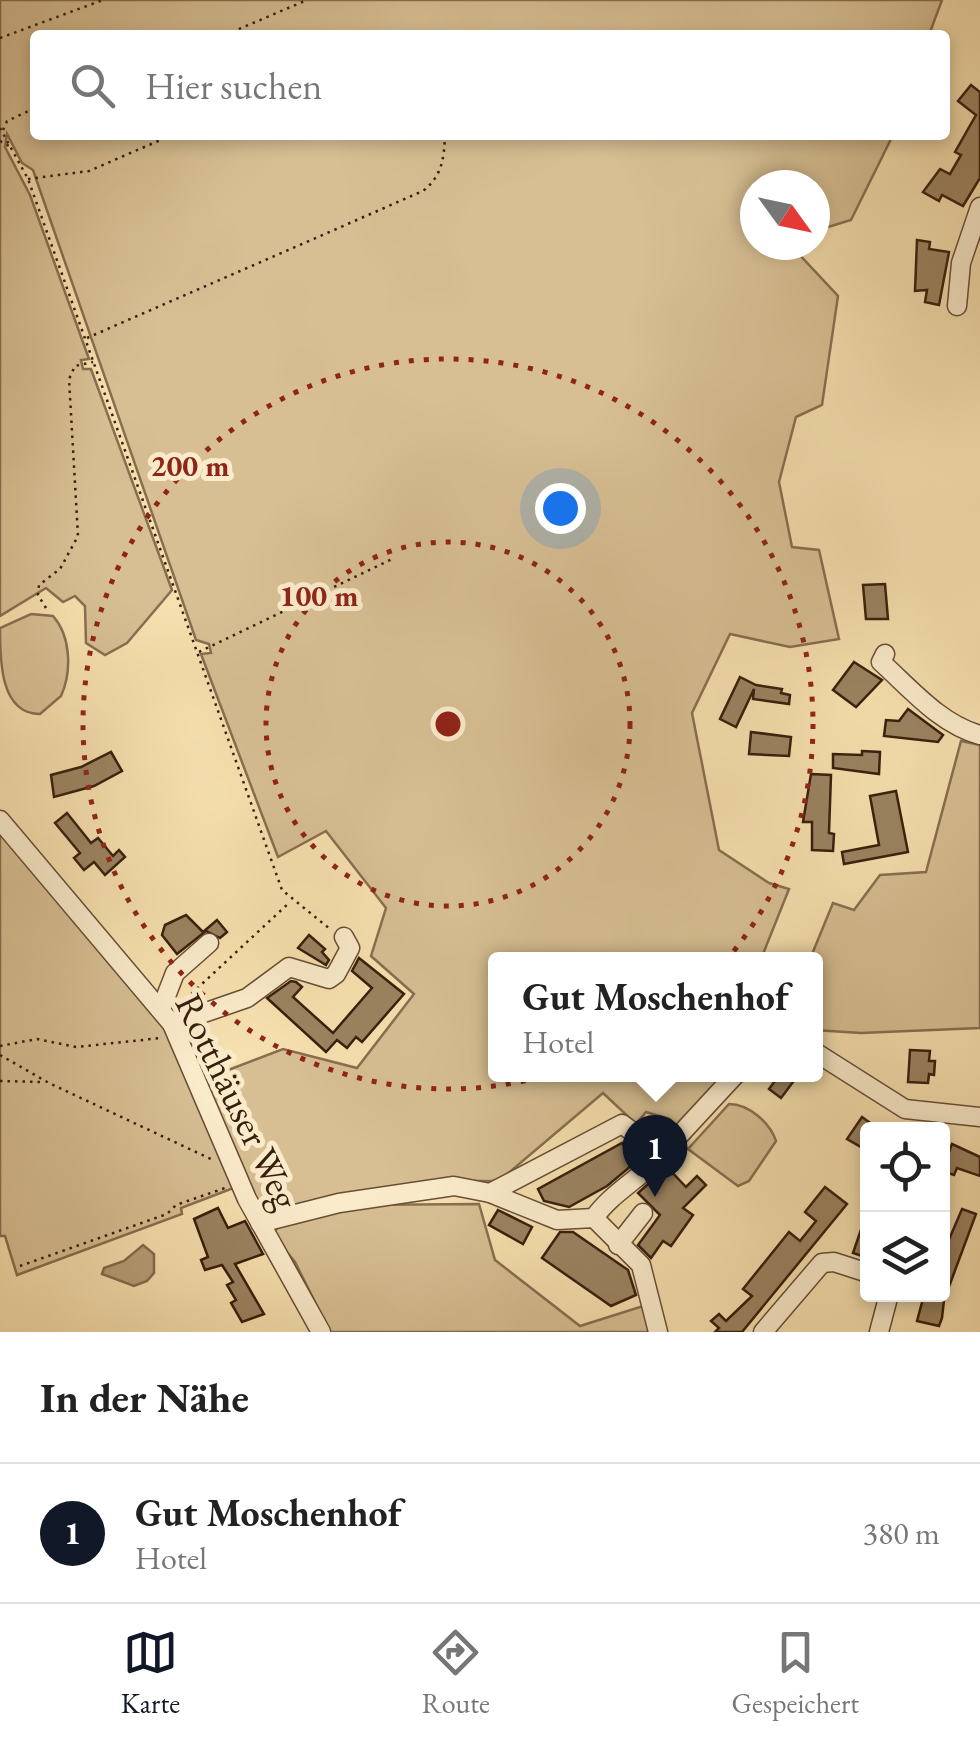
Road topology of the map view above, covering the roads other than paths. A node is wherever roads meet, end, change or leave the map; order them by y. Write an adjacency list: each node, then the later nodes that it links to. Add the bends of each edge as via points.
1 (980, 207): 2 (street, via 960,264)
2 (957, 306)
3 (885, 654): 4 (street, via 880,662 928,705)
4 (980, 736)
5 (0, 820): 8 (street, Rotthäuser Weg)
6 (344, 937): 8 (street, via 350,948 330,979 289,967 246,998)
7 (209, 943): 8 (street, via 175,973)
8 (170, 1023): 17 (street, Rotthäuser Weg)
9 (823, 1057): 12 (street, via 905,1109)
10 (729, 1082): 13 (street)
11 (980, 1117): 12 (street)
12 (939, 1121)
13 (662, 1154): 14 (street, via 622,1124); 16 (street)
14 (490, 1192): 16 (street, via 556,1220); 17 (street, via 458,1186 339,1203)
15 (643, 1213): 18 (street)
16 (594, 1218): 18 (street)
17 (260, 1223): 21 (street, Rotthäuser Weg)
18 (618, 1245): 22 (street, via 647,1277)
19 (860, 1270): 23 (street, via 822,1263)
20 (887, 1302): 24 (street)
21 (320, 1332)
22 (658, 1332)
23 (762, 1332)
24 (878, 1332)

